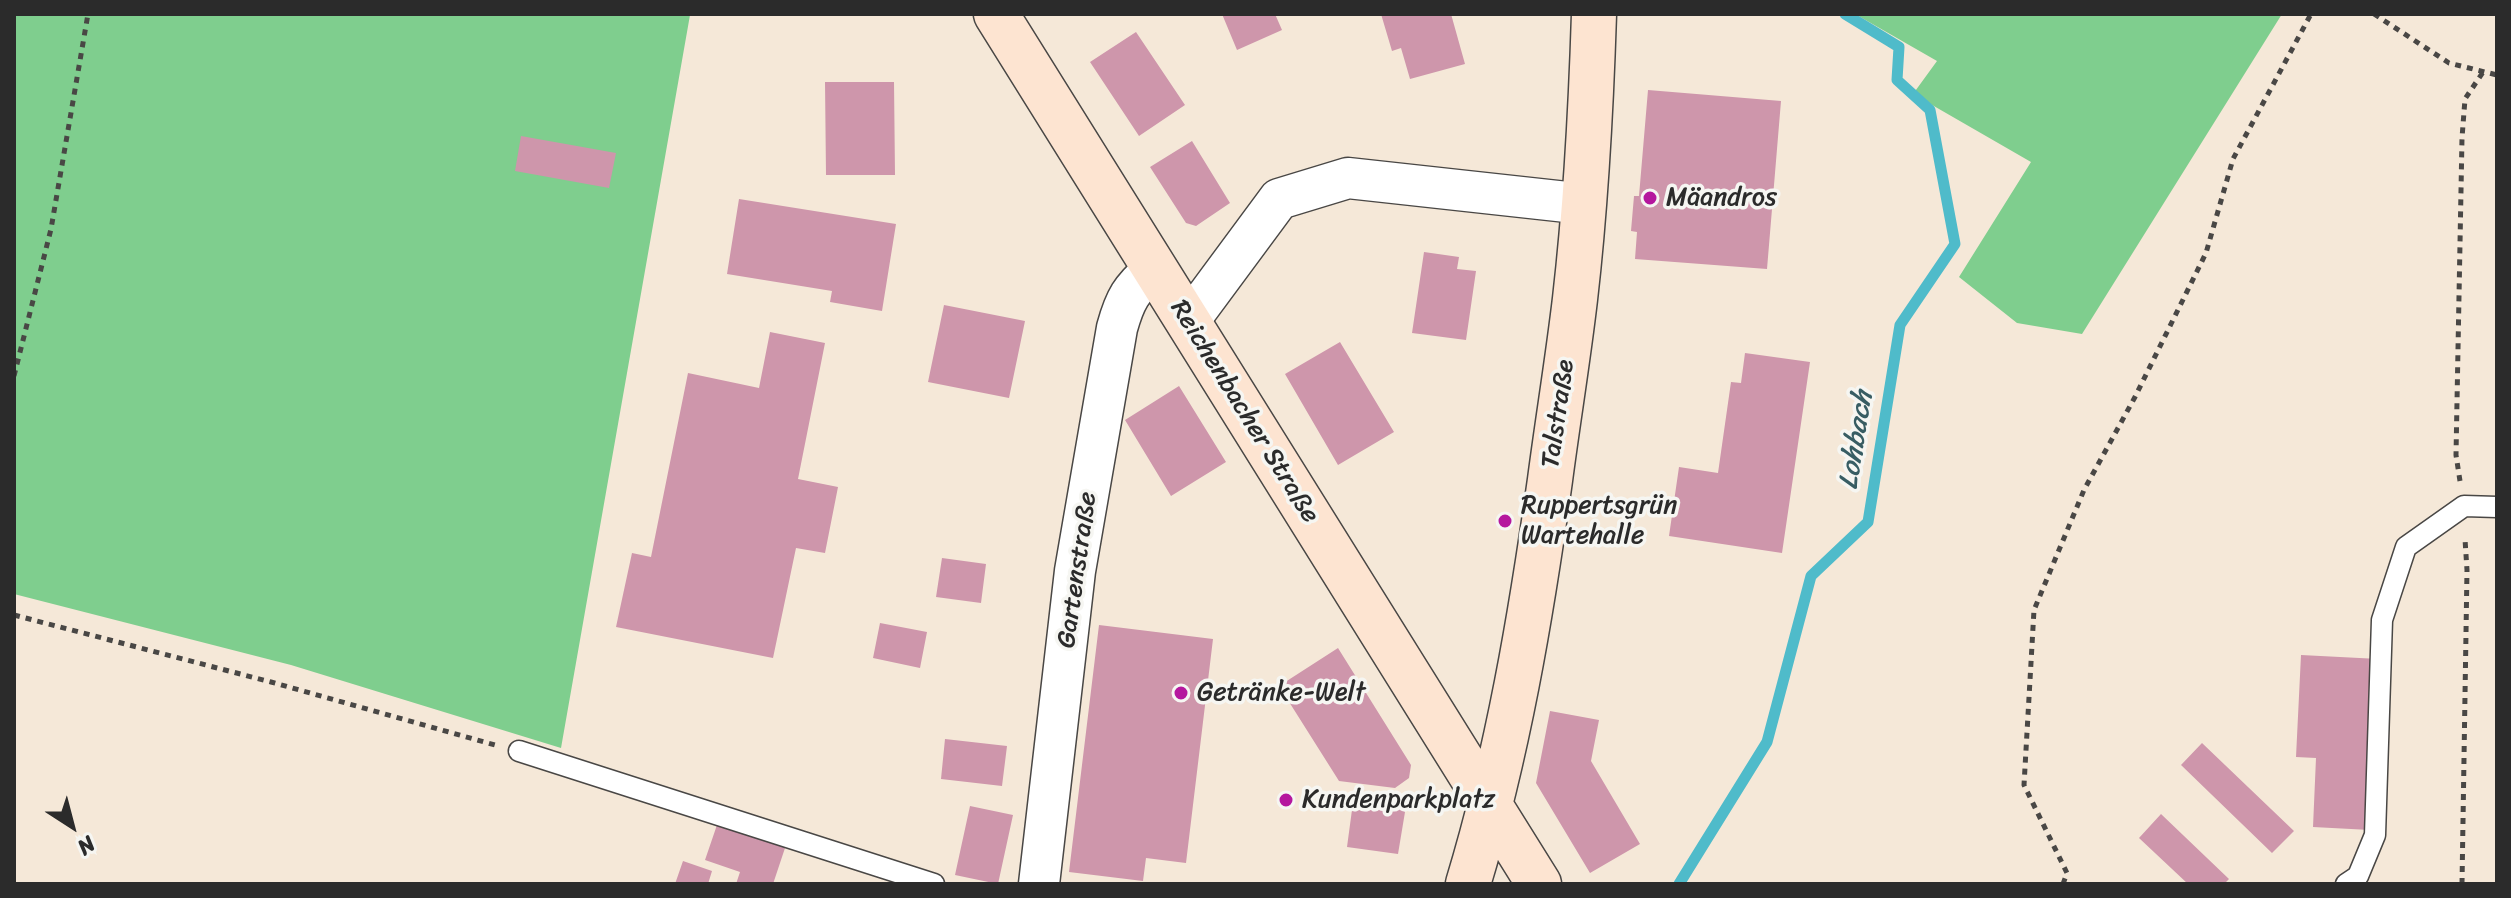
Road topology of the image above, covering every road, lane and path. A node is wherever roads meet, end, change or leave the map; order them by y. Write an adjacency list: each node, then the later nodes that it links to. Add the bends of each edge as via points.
1 (88, 14): 11 (path, via 51,229)
2 (996, 14): 9 (street, Reichenbacher Straße)
3 (1594, 14): 8 (street, Talstraße)
4 (2311, 14): 21 (path, via 2233,159 2206,253 2084,490 2034,610 2024,785 2067,873)
5 (2374, 14): 6 (path, via 2449,63)
6 (2483, 72): 7 (path); 12 (path, via 2465,99 2462,138 2456,455)
7 (2497, 75)
8 (1585, 204): 10 (street, via 1348,178 1279,199); 16 (street, Talstraße, via 1527,636)
9 (1154, 269): 10 (street, Reichenbacher Straße); 18 (street, Gartenstraße, via 1125,299 1117,328 1075,571)
10 (1188, 322): 16 (street, Reichenbacher Straße)
11 (14, 376)
12 (2464, 506): 13 (lane); 22 (lane, via 2406,547 2382,620 2375,835 2358,876); 23 (path)
13 (2497, 507)
14 (14, 615): 15 (path)
15 (519, 751): 17 (lane)
16 (1490, 810): 19 (street, Talstraße); 20 (street, Reichenbacher Straße)
17 (934, 884)
18 (1039, 884)
19 (1468, 884)
20 (1539, 884)
21 (2063, 884)
22 (2346, 884)
23 (2462, 884)

